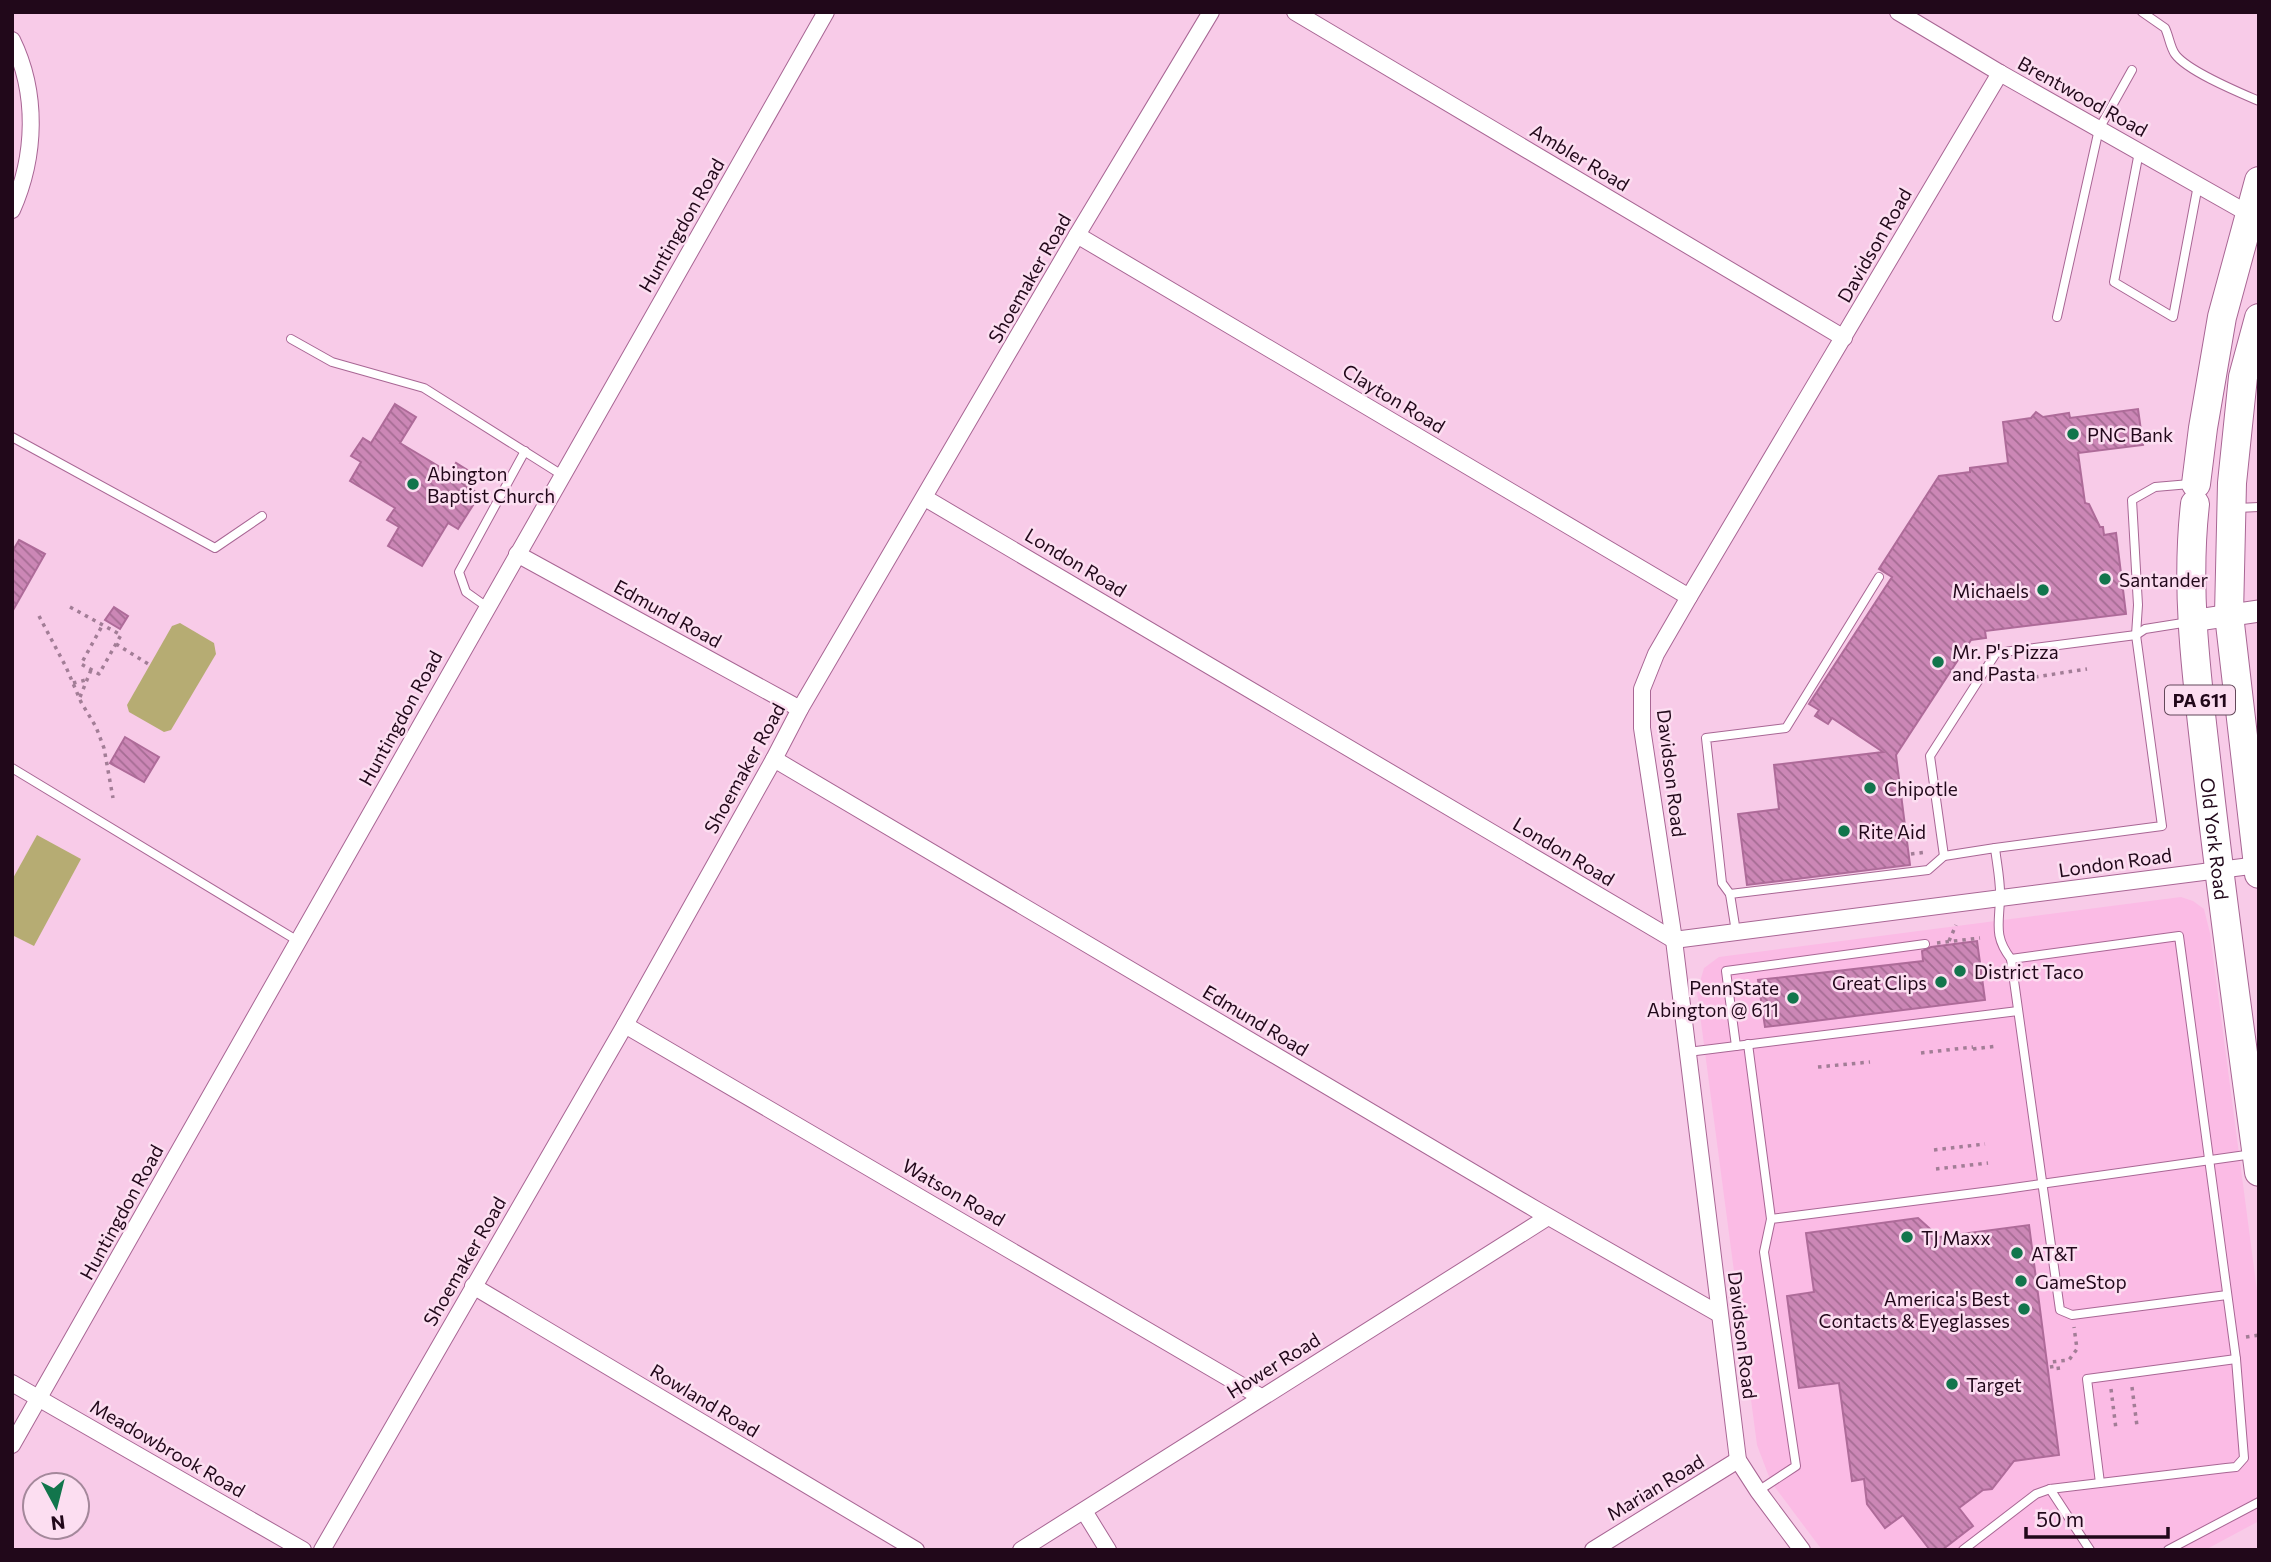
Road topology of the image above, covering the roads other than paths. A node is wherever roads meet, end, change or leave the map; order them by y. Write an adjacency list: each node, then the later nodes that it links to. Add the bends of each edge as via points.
1 (826, 12): 23 (street, Huntingdon Road)
2 (1211, 12): 16 (street, Shoemaker Road)
3 (1295, 12): 19 (street, Ambler Road)
4 (1898, 12): 8 (street, Brentwood Road)
5 (2142, 12): 9 (lane, via 2165,27 2178,57)
6 (12, 40): 14 (street, via 23,62 31,104 26,168)
7 (2132, 70): 10 (lane)
8 (2000, 73): 10 (street, Brentwood Road); 19 (street, Davidson Road)
9 (2259, 102)
10 (2099, 129): 11 (street, Brentwood Road); 17 (lane)
11 (2139, 152): 13 (street, Brentwood Road); 13 (lane, via 2114,282 2173,317)
12 (2259, 181): 15 (highway, Old York Road / PA 611)
13 (2198, 185): 15 (street, Brentwood Road)
14 (12, 210)
15 (2249, 214): 24 (highway, Old York Road / PA 611, via 2222,317)
16 (1077, 235): 25 (street, Shoemaker Road); 30 (street, Clayton Road)
17 (2057, 317)
18 (2258, 326): 26 (highway, Old York Road / PA 611, via 2243,377 2232,483)
19 (1844, 338): 30 (street, Davidson Road)
20 (291, 339): 22 (lane, via 332,362 424,388)
21 (12, 437): 27 (lane, via 215,548)
22 (525, 451): 23 (lane); 31 (lane, via 459,572 466,592)
23 (562, 475): 28 (street, Huntingdon Road)
24 (2195, 494): 34 (highway, Old York Road / PA 611, via 2190,541); 35 (lane, via 2155,487 2132,500)
25 (925, 498): 36 (street, Shoemaker Road); 46 (street, London Road)
26 (2245, 508): 33 (highway, Old York Road / PA 611)
27 (262, 516)
28 (517, 554): 31 (street, Huntingdon Road); 36 (street, Edmund Road)
29 (1879, 577): 43 (lane, via 1786,728 1706,738 1721,883)
30 (1689, 597): 46 (street, Davidson Road, via 1642,689 1642,728)
31 (487, 607): 47 (street, Huntingdon Road)
32 (2259, 611): 33 (street)
33 (2229, 615): 34 (street); 41 (highway, Old York Road / PA 611)
34 (2192, 621): 35 (lane, via 2145,629); 42 (highway, Old York Road / PA 611)
35 (2136, 635): 39 (lane, via 2162,826); 40 (lane, via 1996,653 1930,756)
36 (800, 709): 37 (street, Shoemaker Road)
37 (774, 759): 51 (street, Shoemaker Road); 58 (street, Edmund Road)
38 (12, 768): 47 (lane)
39 (1995, 848): 40 (lane); 44 (lane)
40 (1944, 856): 43 (lane, via 1928,870)
41 (2258, 869): 42 (street, London Road)
42 (2219, 870): 44 (street, London Road); 56 (highway, Old York Road / PA 611)
43 (1730, 894): 45 (lane)
44 (2000, 899): 45 (street, London Road); 49 (lane, via 2001,946)
45 (1736, 932): 46 (street, London Road)
46 (1674, 940): 54 (street, Davidson Road)
47 (298, 941): 66 (street, Huntingdon Road)
48 (1925, 944): 53 (lane, via 1726,971)
49 (2011, 959): 50 (lane); 55 (lane, via 2179,936)
50 (2018, 1011): 52 (lane); 57 (lane)
51 (625, 1025): 60 (street, Shoemaker Road); 65 (street, Watson Road)
52 (1748, 1044): 53 (lane); 59 (lane)
53 (1736, 1046): 54 (lane)
54 (1688, 1052): 62 (street, Davidson Road)
55 (2210, 1159): 56 (lane); 57 (lane); 61 (lane)
56 (2258, 1159)
57 (2043, 1183): 59 (lane); 61 (lane, via 2060,1310 2072,1315)
58 (1548, 1217): 62 (street, Edmund Road); 65 (street, Hower Road)
59 (1771, 1219): 71 (lane, via 1764,1252 1796,1466)
60 (473, 1286): 75 (street, Shoemaker Road); 76 (street, Rowland Road)
61 (2227, 1296): 63 (lane)
62 (1719, 1314): 68 (street, Davidson Road)
63 (2236, 1359): 69 (lane, via 2244,1458 2236,1467); 69 (lane, via 2087,1379)
64 (12, 1383): 66 (street, Meadowbrook Road)
65 (1261, 1396): 73 (street, Hower Road)
66 (40, 1399): 67 (street, Huntingdon Road); 74 (street, Meadowbrook Road)
67 (12, 1445)
68 (1738, 1460): 71 (street, Davidson Road); 79 (street, Marian Road)
69 (2100, 1483): 70 (lane)
70 (2049, 1489): 81 (lane); 82 (lane)
71 (1758, 1491): 80 (street, Davidson Road)
72 (2259, 1502): 83 (lane)
73 (1084, 1511): 77 (street, Hower Road); 78 (street)
74 (303, 1550)
75 (322, 1550)
76 (916, 1550)
77 (1021, 1550)
78 (1108, 1550)
79 (1593, 1550)
80 (1802, 1550)
81 (1963, 1550)
82 (2090, 1550)
83 (2168, 1550)

